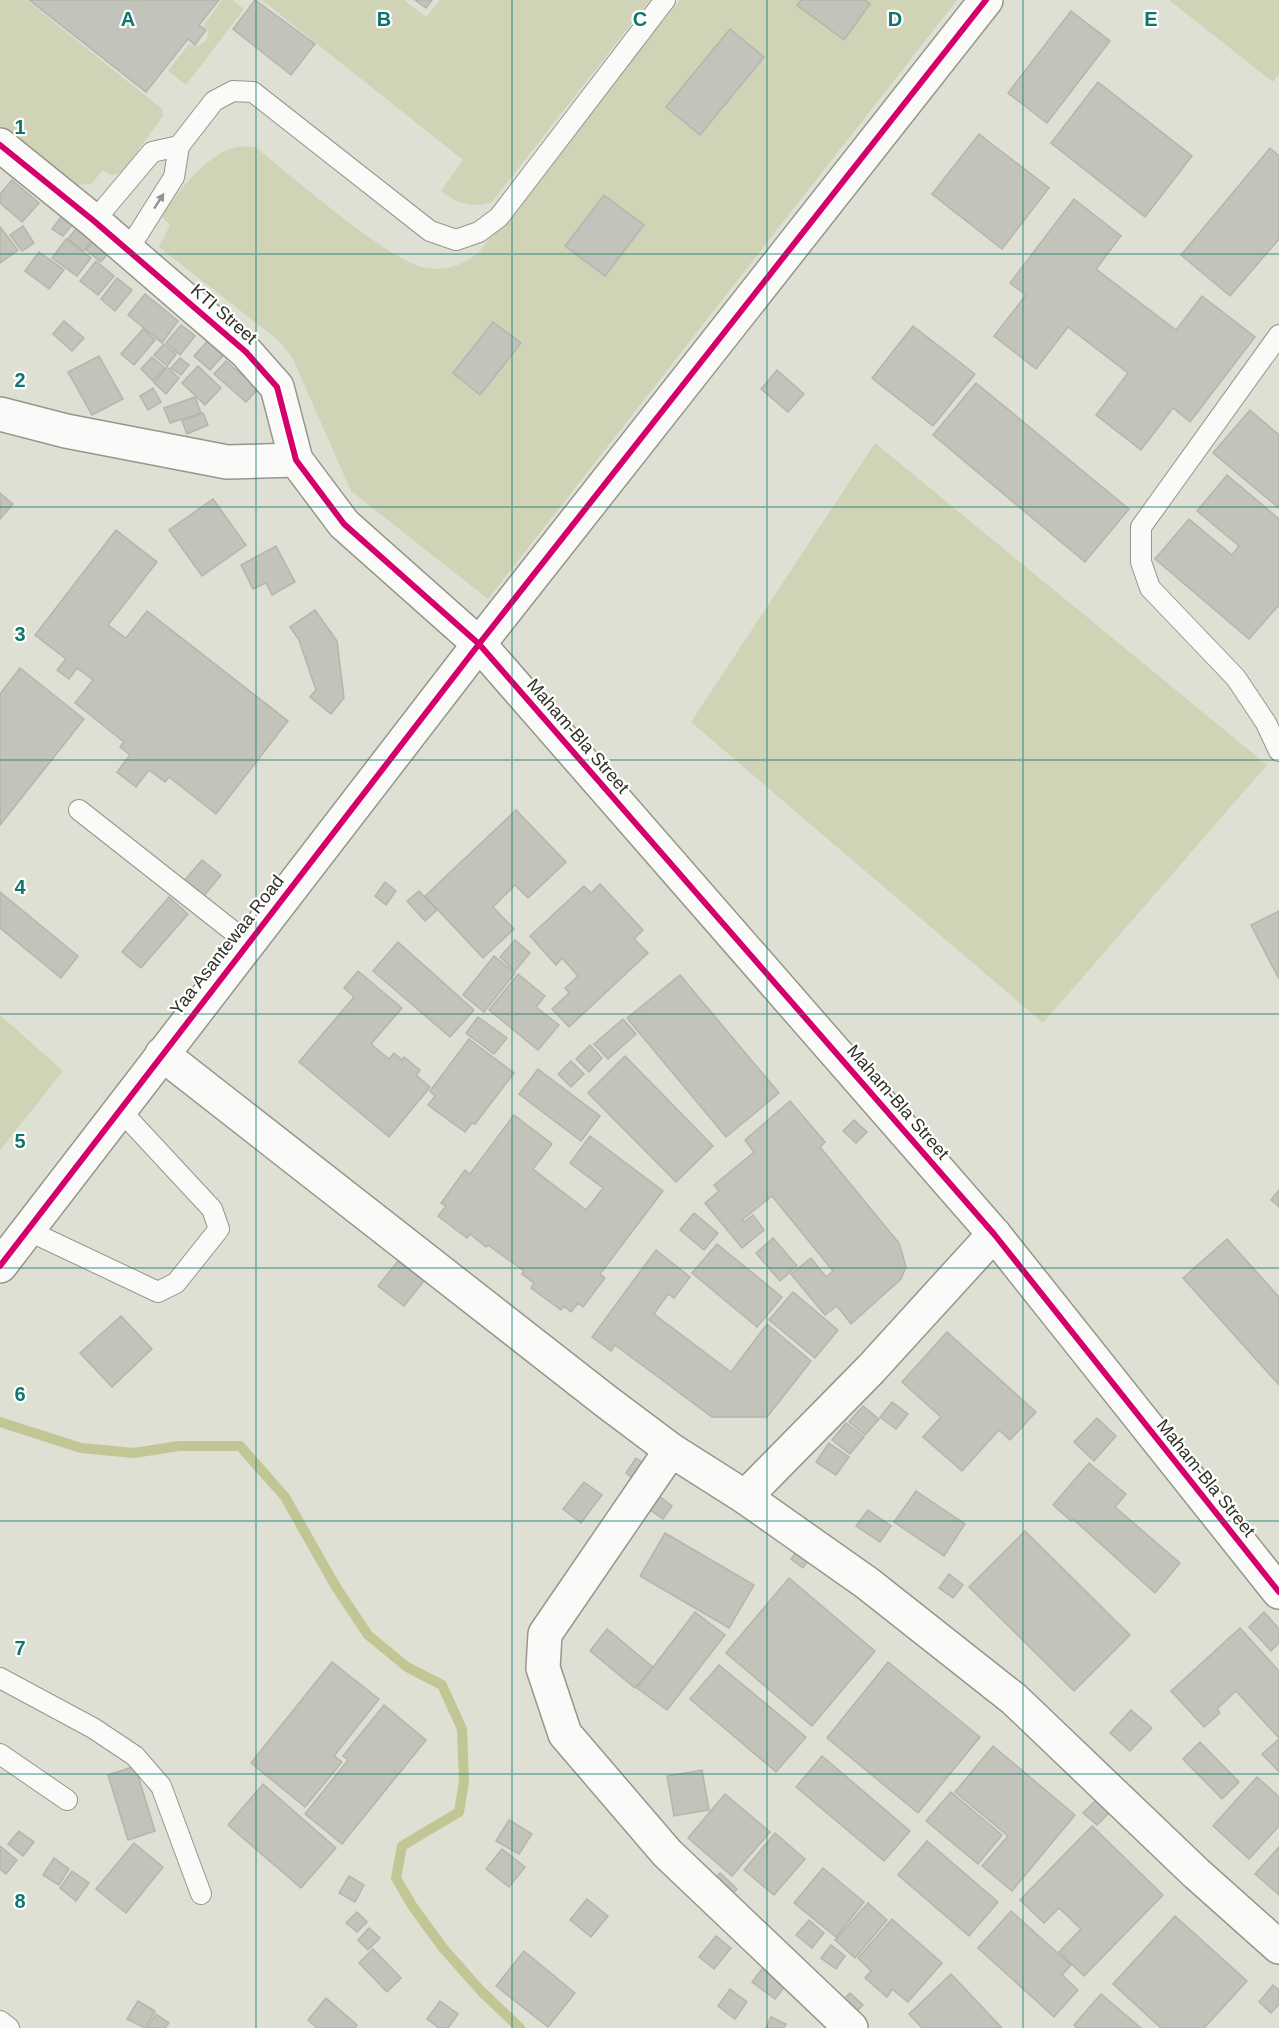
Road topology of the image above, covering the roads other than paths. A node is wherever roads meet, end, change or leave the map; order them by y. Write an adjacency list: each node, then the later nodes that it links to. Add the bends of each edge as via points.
1 (665, 0): 4 (lane, via 499,218 479,232 456,240 430,231 253,92 233,90 214,101)
2 (986, 0): 10 (street, Yaa Asantewaa Road)
3 (0, 145): 5 (street, KTI Street)
4 (179, 146): 5 (lane, via 152,152); 6 (lane, one-way to 4, via 174,177)
5 (94, 221): 6 (street, KTI Street)
6 (128, 250): 9 (street, KTI Street, via 246,352 277,387)
7 (1279, 335): 11 (lane, via 1141,527 1139,545 1150,588 1236,678 1266,723)
8 (0, 414): 9 (street, via 227,462)
9 (296, 460): 10 (street, KTI Street, via 344,524)
10 (479, 644): 13 (street, Yaa Asantewaa Road); 17 (street, Maham-Bla Street)
11 (1279, 751)
12 (80, 810): 13 (lane)
13 (248, 943): 14 (street, Yaa Asantewaa Road)
14 (162, 1054): 15 (street, Yaa Asantewaa Road); 19 (street)
15 (120, 1110): 16 (street, Yaa Asantewaa Road); 16 (lane, via 212,1209 219,1229 176,1283 158,1292)
16 (27, 1230): 18 (street, Yaa Asantewaa Road)
17 (994, 1234): 20 (street, via 871,1369); 21 (street, Maham-Bla Street)
18 (0, 1266)
19 (671, 1450): 20 (street); 29 (street, via 545,1634 543,1668 565,1734 587,1760 667,1853)
20 (745, 1497): 26 (street, via 867,1583 1014,1699)
21 (1279, 1592)
22 (0, 1678): 25 (lane, via 93,1728 135,1756 161,1786)
23 (0, 1754): 24 (lane)
24 (67, 1800)
25 (201, 1894)
26 (1279, 1947)
27 (0, 2021): 28 (lane)
28 (9, 2028)
29 (851, 2028)

